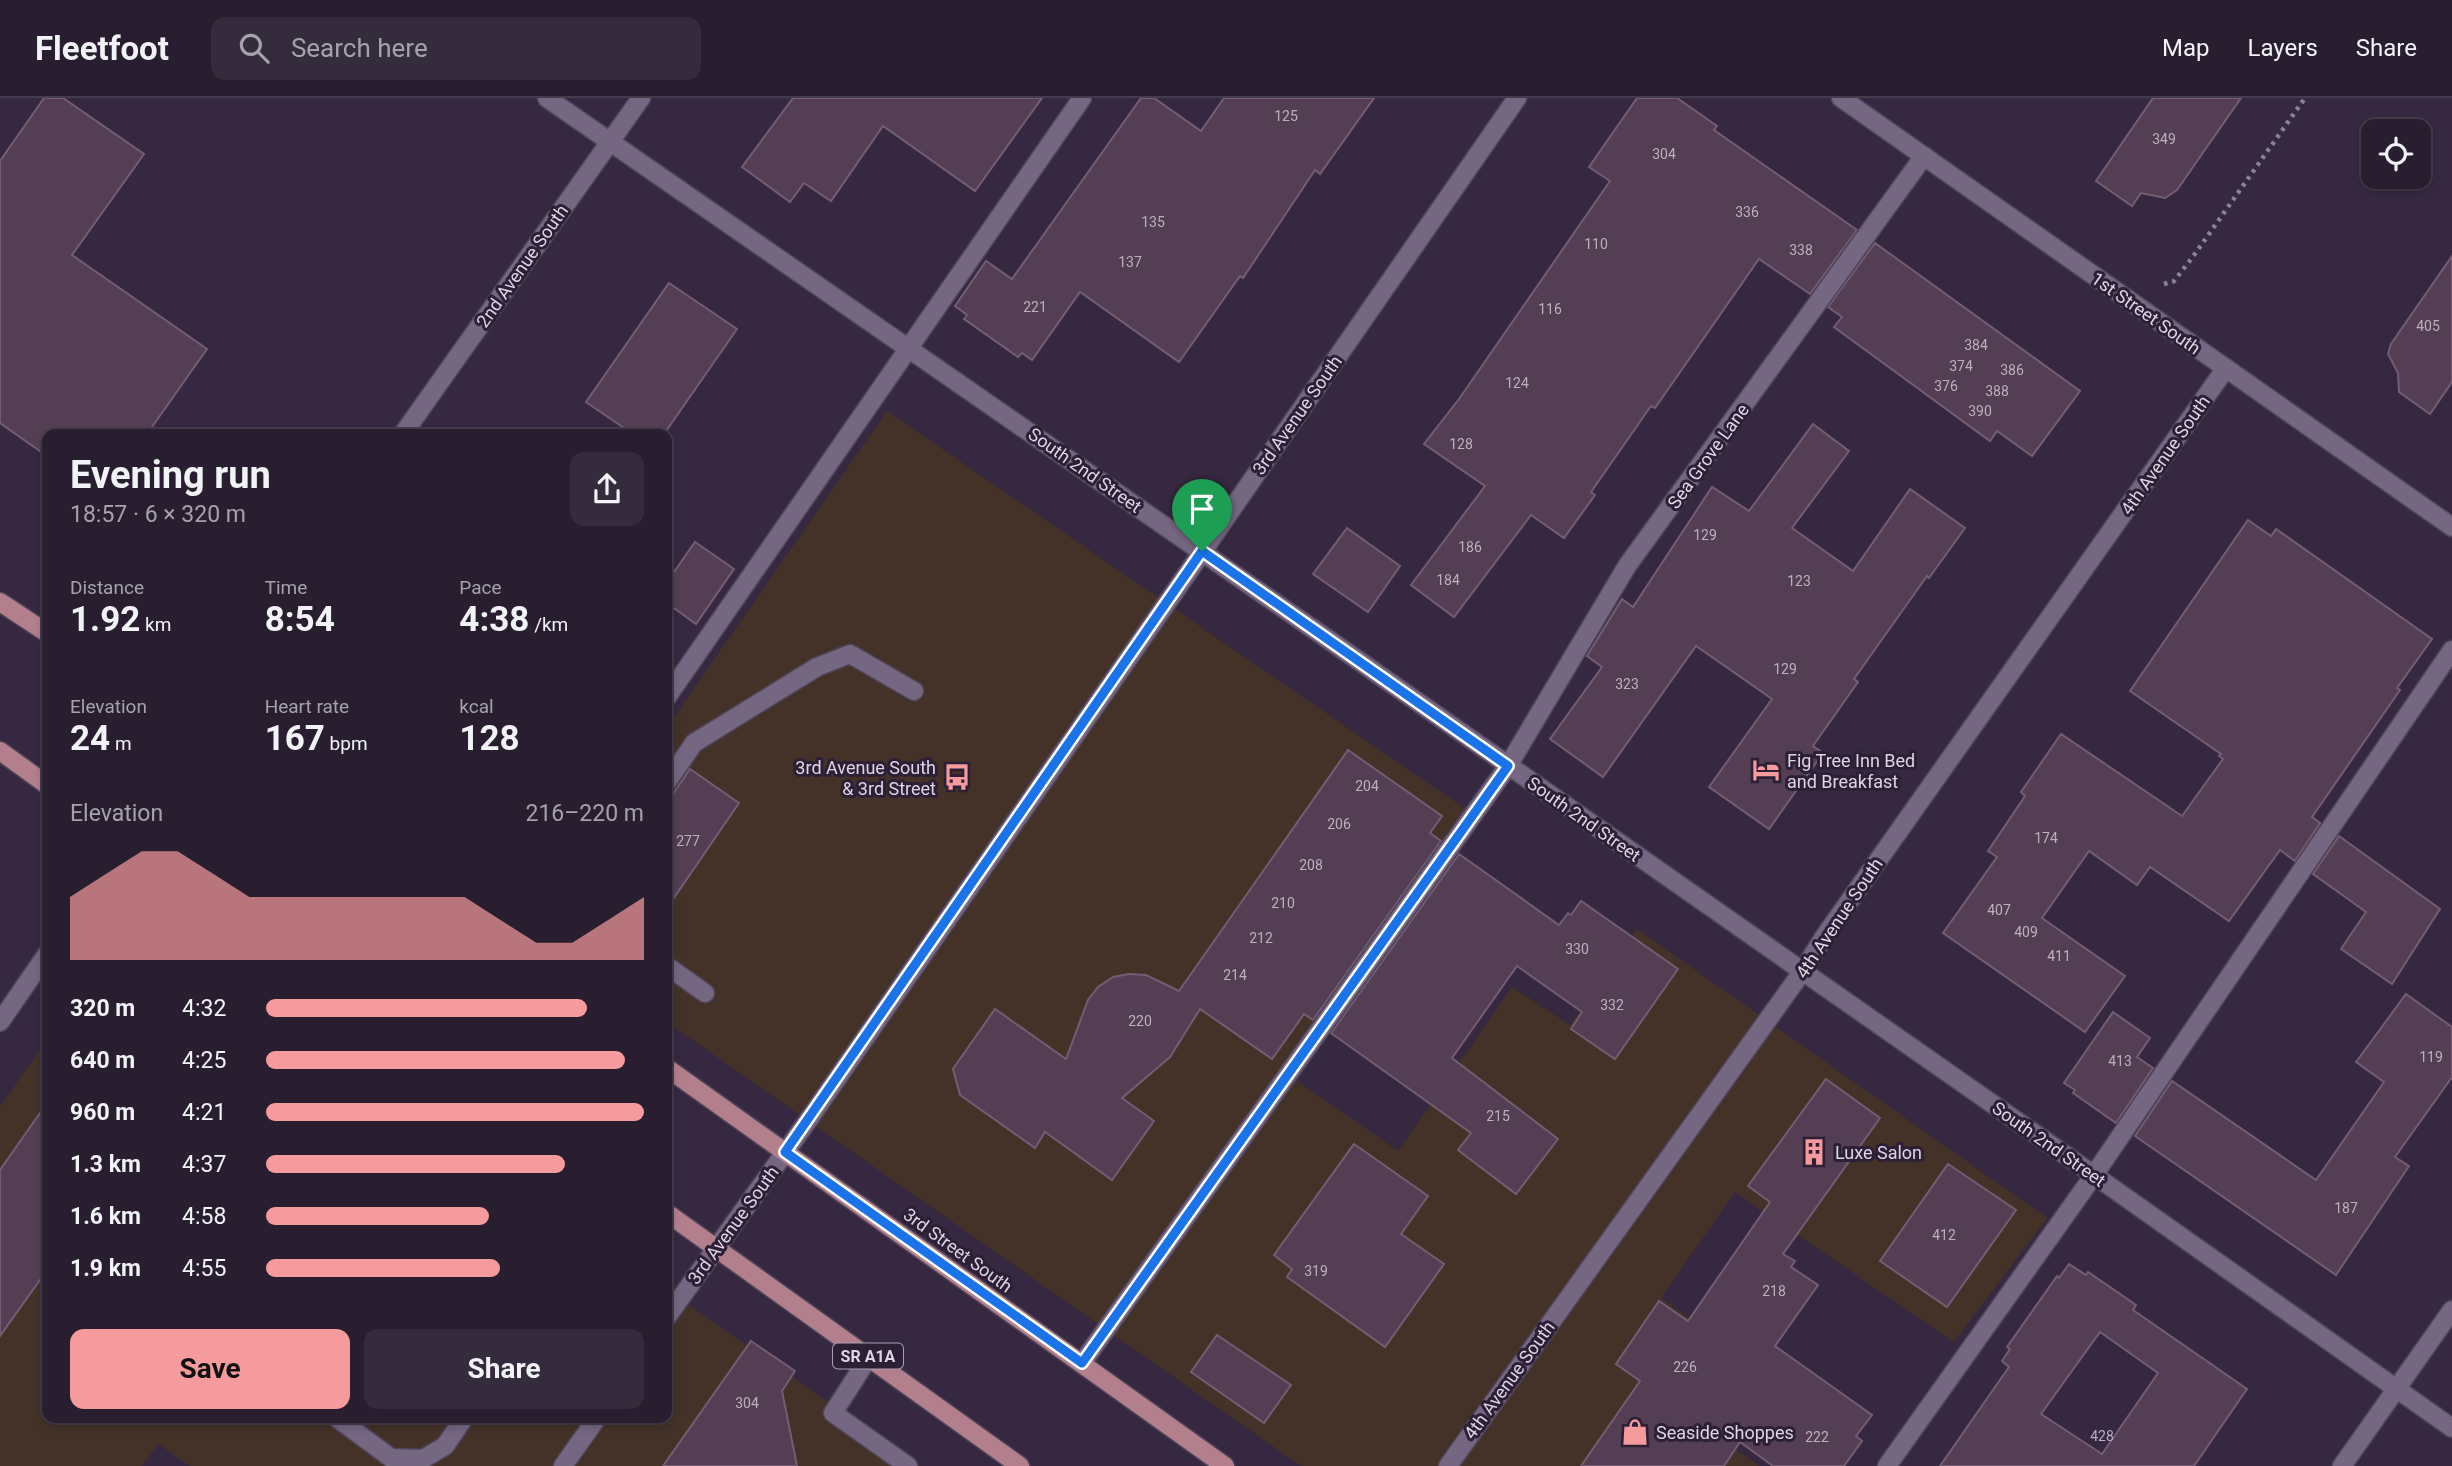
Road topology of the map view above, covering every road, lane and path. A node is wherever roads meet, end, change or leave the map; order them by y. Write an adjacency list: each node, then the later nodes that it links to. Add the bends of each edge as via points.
1 (547, 98): 7 (street, South 2nd Street)
2 (641, 98): 7 (street, 2nd Avenue South)
3 (1082, 98): 10 (street)
4 (1517, 98): 14 (street, 3rd Avenue South)
5 (1841, 98): 8 (street, 1st Street South)
6 (2305, 98): 9 (path, via 2174,281)
7 (611, 142): 10 (street, South 2nd Street); 12 (street, 2nd Avenue South)
8 (1924, 156): 11 (street, 1st Street South); 21 (street, Sea Grove Lane, via 1627,566)
9 (2157, 286)
10 (909, 349): 14 (street, South 2nd Street); 18 (street)
11 (2226, 368): 13 (street, 1st Street South); 26 (street, 4th Avenue South)
12 (407, 429)
13 (2452, 527)
14 (1202, 551): 21 (street, South 2nd Street); 30 (street, 3rd Avenue South)
15 (0, 602): 16 (main road)
16 (42, 631)
17 (2452, 650): 31 (street)
18 (672, 690)
19 (914, 691): 22 (street, via 850,654 817,667 694,743)
20 (0, 751): 23 (main road)
21 (1508, 766): 26 (street, South 2nd Street); 37 (street, Sea Grove Lane)
22 (672, 775)
23 (42, 781)
24 (42, 961): 28 (street)
25 (672, 970): 27 (street)
26 (1802, 972): 31 (street, South 2nd Street); 47 (street, 4th Avenue South)
27 (705, 993)
28 (0, 1022)
29 (672, 1072): 30 (main road, 3rd Street South)
30 (785, 1152): 33 (street, 3rd Avenue South); 37 (main road, 3rd Street South)
31 (2094, 1175): 38 (street, South 2nd Street); 48 (street)
32 (672, 1216): 33 (main road, SR A1A)
33 (716, 1247): 34 (street, 3rd Avenue South); 36 (main road, SR A1A)
34 (672, 1310)
35 (2452, 1310): 38 (street)
36 (869, 1357): 43 (main road, SR A1A); 45 (street, via 833,1413)
37 (1082, 1363): 46 (main road, 3rd Street South)
38 (2397, 1388): 42 (street, South 2nd Street); 49 (street)
39 (344, 1423): 40 (street, via 391,1458 423,1459 445,1446)
40 (461, 1423)
41 (593, 1423): 44 (street)
42 (2452, 1428)
43 (1007, 1462)
44 (563, 1466)
45 (908, 1466)
46 (1225, 1466)
47 (1448, 1466)
48 (1887, 1466)
49 (2342, 1466)

